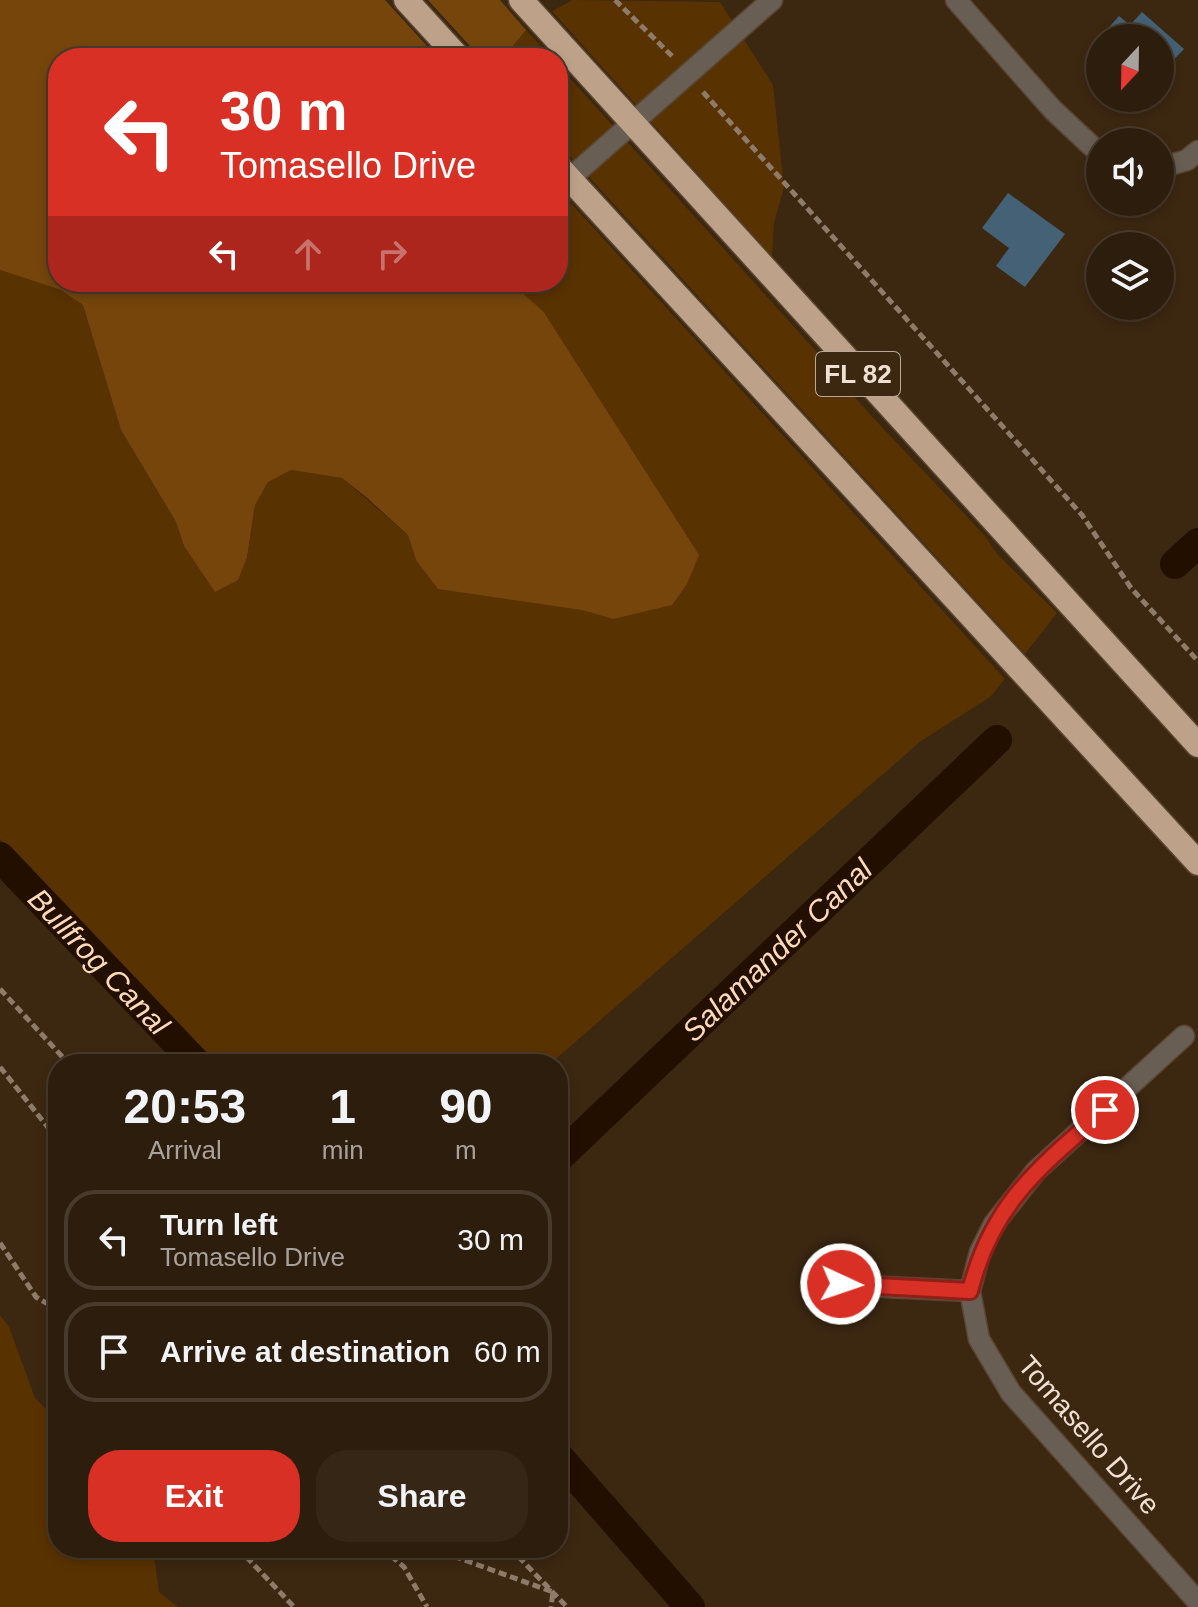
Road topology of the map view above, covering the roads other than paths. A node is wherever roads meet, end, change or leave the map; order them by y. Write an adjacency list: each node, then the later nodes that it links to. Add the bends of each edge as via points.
1 (406, 0): 5 (highway)
2 (521, 0): 6 (highway, FL 82)
3 (772, 0): 8 (street)
4 (956, 0): 9 (street)
5 (450, 48)
6 (564, 48)
7 (568, 53): 8 (highway, FL 82)
8 (632, 124): 12 (street); 14 (highway, FL 82)
9 (1086, 141)
10 (1198, 151): 11 (street)
11 (1174, 164)
12 (568, 170)
13 (568, 177): 15 (highway, FL 82)
14 (1198, 745)
15 (1198, 863)
16 (1184, 1036): 18 (street, Tomasello Drive, via 1016,1194 980,1252)
17 (822, 1284): 18 (street)
18 (970, 1291): 19 (street, Tomasello Drive, via 979,1339 1011,1393)
19 (1198, 1602)

